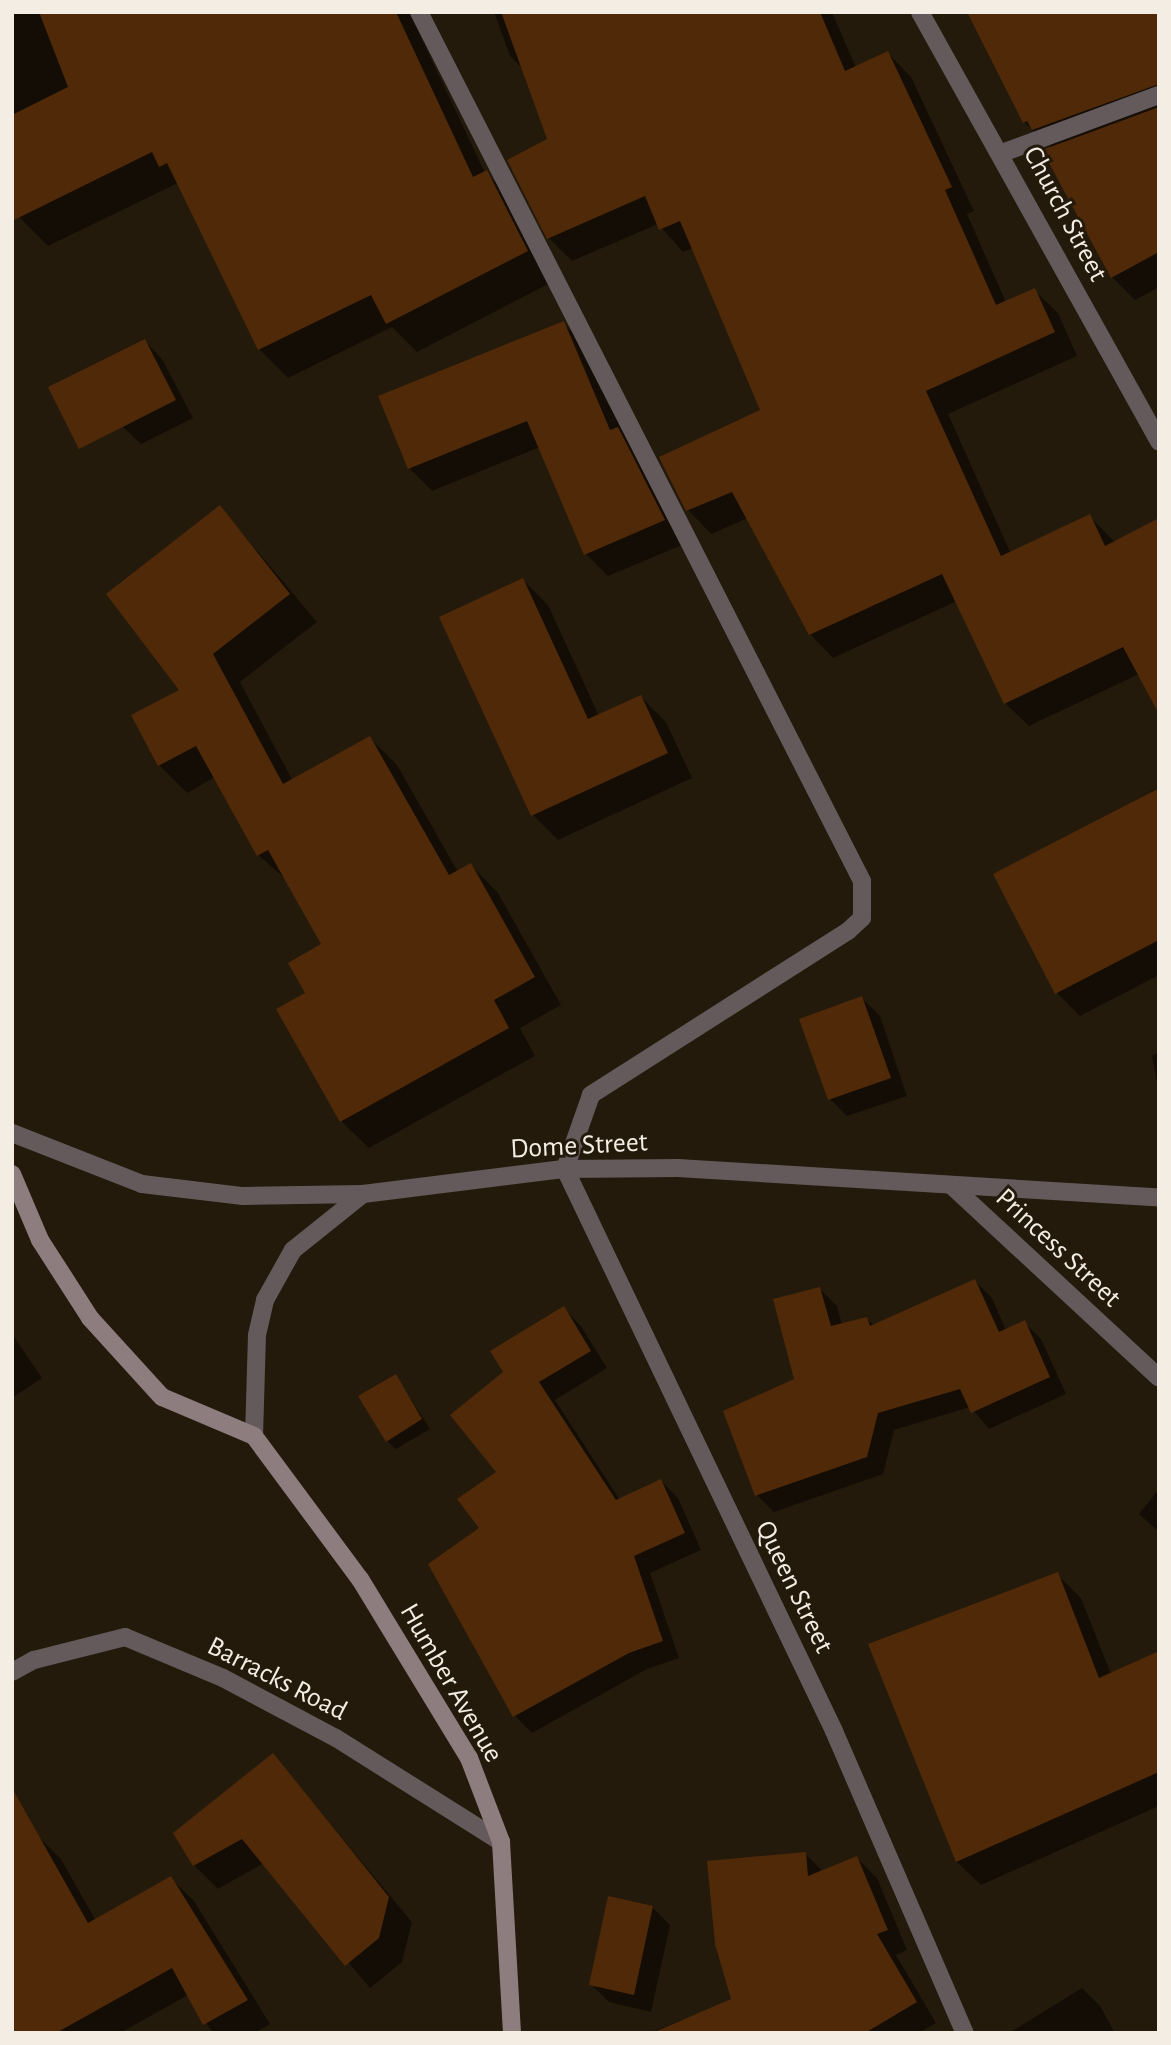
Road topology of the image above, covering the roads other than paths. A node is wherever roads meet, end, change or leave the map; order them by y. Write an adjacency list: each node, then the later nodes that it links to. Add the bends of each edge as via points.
1 (419, 12): 7 (street, via 862,881 862,918 848,932 591,1095)
2 (920, 12): 4 (street, Church Street)
3 (1159, 95): 4 (street)
4 (1002, 153): 5 (street, Church Street)
5 (1159, 442)
6 (12, 1133): 10 (street, Dome Street, via 142,1184 243,1196)
7 (565, 1169): 9 (street, Dome Street, via 678,1168); 10 (street, Dome Street); 17 (street, Queen Street, via 834,1731)
8 (12, 1174): 13 (main road, via 40,1240 90,1318 162,1397)
9 (953, 1186): 11 (street, Dome Street); 12 (street, Princess Street)
10 (363, 1194): 13 (street, via 293,1250 265,1300 257,1335)
11 (1159, 1197)
12 (1159, 1378)
13 (254, 1436): 15 (main road, Humber Avenue, via 360,1579 469,1758)
14 (12, 1672): 15 (street, Barracks Road, via 34,1660 125,1637 223,1678 337,1738)
15 (501, 1842): 16 (main road, Humber Avenue)
16 (512, 2033)
17 (965, 2033)

